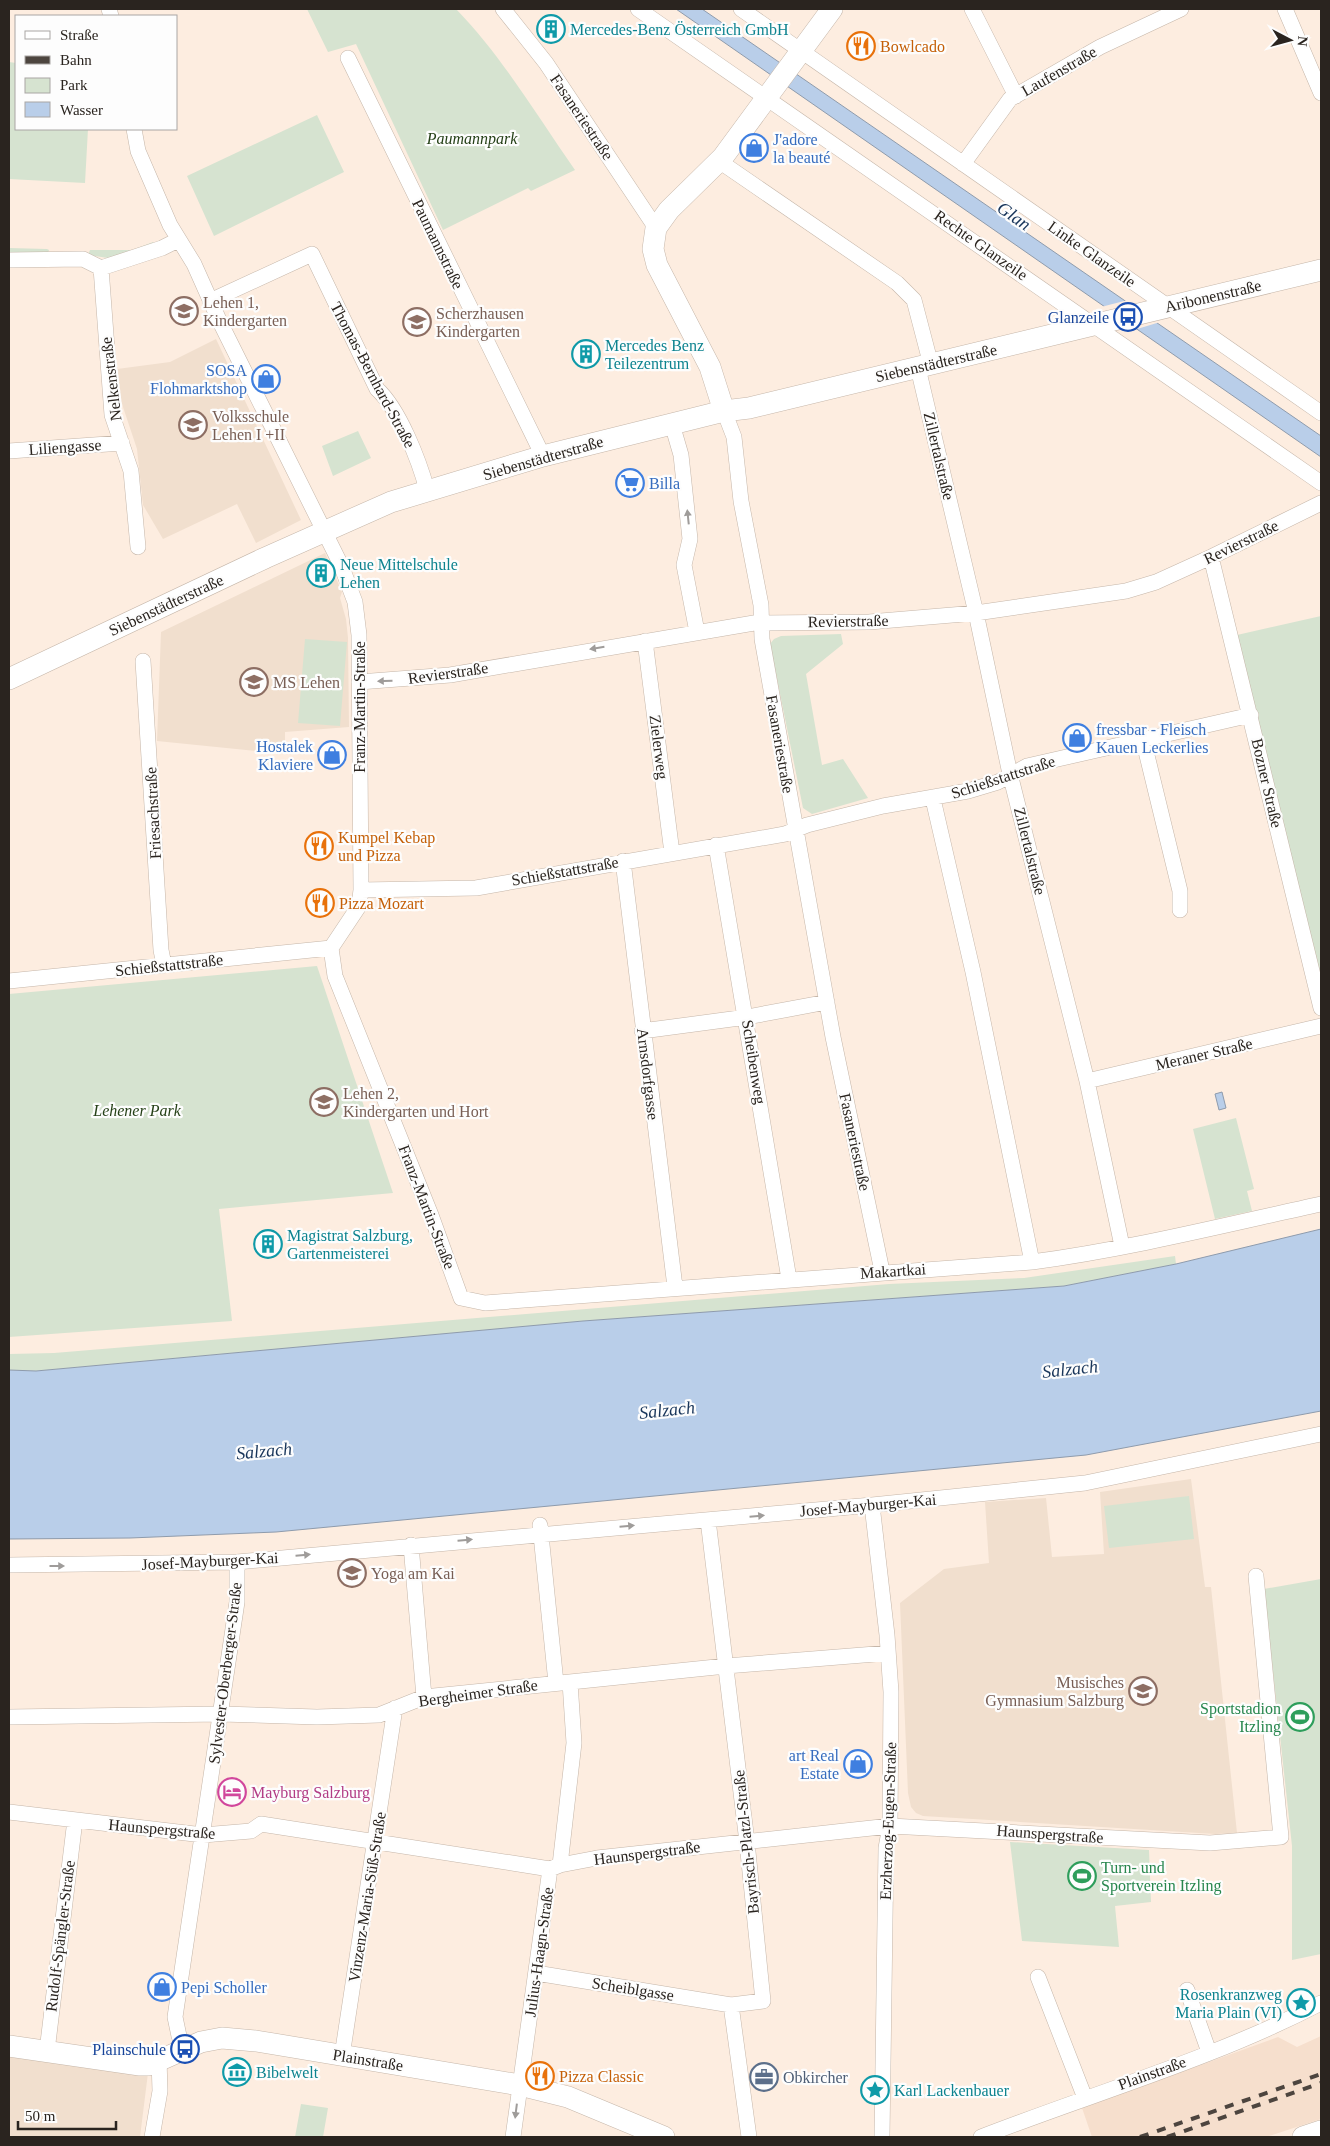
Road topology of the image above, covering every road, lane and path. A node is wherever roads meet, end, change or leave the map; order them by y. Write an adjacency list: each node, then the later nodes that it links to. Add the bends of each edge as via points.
1 (503, 9): 16 (street, Fasaneriestraße, via 546,63)
2 (638, 9): 12 (street, Rechte Glanzeile)
3 (741, 9): 8 (street, Linke Glanzeile)
4 (832, 9): 8 (street)
5 (972, 9): 11 (street)
6 (1181, 9): 11 (street, Laufenstraße, via 1100,47)
7 (1285, 9): 10 (street)
8 (798, 54): 12 (street); 15 (street, Linke Glanzeile)
9 (348, 58): 30 (street, Paumannstraße)
10 (1321, 93)
11 (1016, 96): 15 (street, Laufenstraße)
12 (768, 98): 14 (street); 23 (street, Rechte Glanzeile)
13 (134, 130): 17 (street, Franz-Martin-Straße, via 138,151)
14 (719, 161): 16 (street, via 669,210); 24 (street, Zillertalstraße, via 897,283 914,300)
15 (963, 164): 22 (street, Linke Glanzeile)
16 (656, 228): 25 (street, Fasaneriestraße, via 653,249 657,265 710,367)
17 (178, 240): 19 (street); 21 (street, Franz-Martin-Straße, via 194,264)
18 (9, 260): 19 (street, via 83,259)
19 (101, 268): 28 (street, Nelkenstraße, via 112,415)
20 (1321, 270): 22 (street, Aribonenstraße)
21 (210, 301): 32 (street, Thomas-Bernhard-Straße, via 312,254 377,389 387,398 420,463); 34 (street, Franz-Martin-Straße)
22 (1164, 308): 23 (street, Aribonenstraße); 26 (street, Linke Glanzeile)
23 (1100, 324): 24 (street, Siebenstädterstraße); 31 (street, Rechte Glanzeile)
24 (924, 366): 25 (street, Siebenstädterstraße, via 749,408); 37 (street, Zillertalstraße)
25 (724, 411): 27 (street, Siebenstädterstraße); 38 (street, Fasaneriestraße, via 734,437)
26 (1321, 413)
27 (672, 424): 30 (street, Siebenstädterstraße); 39 (street, one-way to 27, via 684,565 690,539 680,449)
28 (122, 443): 29 (street, Liliengasse); 35 (street, Nelkenstraße, via 132,471)
29 (9, 451)
30 (543, 456): 32 (street, Siebenstädterstraße)
31 (1321, 483)
32 (427, 490): 34 (street, Siebenstädterstraße, via 390,502)
33 (1321, 503): 36 (street, Revierstraße)
34 (324, 531): 42 (street, Siebenstädterstraße); 43 (street, Franz-Martin-Straße, via 355,602)
35 (138, 547)
36 (1211, 558): 37 (street, Revierstraße, via 1140,588); 44 (street, Bozner Straße)
37 (976, 613): 38 (street, Revierstraße, via 869,622); 46 (street, Zillertalstraße)
38 (761, 622): 39 (street, Revierstraße); 48 (street, Fasaneriestraße)
39 (697, 632): 40 (street, Revierstraße)
40 (646, 640): 43 (street, Revierstraße, one-way to 43, via 450,675); 50 (street, Zielerweg)
41 (143, 661): 55 (street, Friesachstraße)
42 (9, 679)
43 (359, 682): 52 (street, Franz-Martin-Straße)
44 (1251, 715): 45 (street, Schießstattstraße); 58 (street, Bozner Straße)
45 (1143, 739): 46 (street, Schießstattstraße, via 1027,766); 53 (street, via 1180,892)
46 (1010, 774): 47 (street, Schießstattstraße, via 998,782); 62 (street, Zillertalstraße)
47 (933, 798): 48 (street, Schießstattstraße, via 883,806); 65 (street, via 974,972)
48 (796, 828): 49 (street, Schießstattstraße, via 785,834); 57 (street, Fasaneriestraße)
49 (716, 846): 50 (street, Schießstattstraße); 59 (street, Scheibenweg)
50 (672, 853): 51 (street, Schießstattstraße)
51 (623, 861): 52 (street, Schießstattstraße, via 476,888); 61 (street, Arnsdorfgasse)
52 (361, 890): 54 (street, via 359,906)
53 (1180, 910)
54 (331, 948): 55 (street, Schießstattstraße); 69 (street, Franz-Martin-Straße, via 335,976)
55 (164, 965): 56 (street, Schießstattstraße)
56 (9, 981)
57 (827, 1002): 59 (street); 66 (street, Fasaneriestraße)
58 (1321, 1008)
59 (746, 1017): 61 (street); 67 (street, Scheibenweg)
60 (1321, 1026): 62 (street, Meraner Straße)
61 (642, 1031): 68 (street, Arnsdorfgasse)
62 (1087, 1082): 64 (street, Zillertalstraße)
63 (1321, 1204): 64 (street, Makartkai)
64 (1122, 1246): 65 (street, Makartkai)
65 (1032, 1262): 66 (street, Makartkai)
66 (882, 1271): 67 (street, Makartkai)
67 (789, 1278): 68 (street, Makartkai)
68 (675, 1287): 69 (street, Makartkai, via 485,1303)
69 (461, 1298)
70 (1321, 1434): 71 (street, Josef-Mayburger-Kai, via 1085,1483)
71 (872, 1506): 72 (street, Josef-Mayburger-Kai, one-way to 71); 78 (street, Erzherzog-Eugen-Straße)
72 (708, 1520): 73 (street, Josef-Mayburger-Kai, one-way to 72); 79 (street, Bayrisch-Platzl-Straße)
73 (540, 1529): 74 (street, Josef-Mayburger-Kai, one-way to 73); 80 (street, Julius-Haagn-Straße)
74 (411, 1546): 75 (street, Josef-Mayburger-Kai, one-way to 74); 81 (street)
75 (237, 1562): 76 (street, Josef-Mayburger-Kai, one-way to 75); 83 (street, Sylvester-Oberberger-Straße, via 237,1602)
76 (9, 1565)
77 (1256, 1576): 87 (street, Haunspergstraße, via 1282,1837 1210,1843)
78 (888, 1653): 79 (street, Bergheimer Straße); 87 (street, Erzherzog-Eugen-Straße, via 891,1692)
79 (726, 1666): 80 (street, Bergheimer Straße); 90 (street, Bayrisch-Platzl-Straße)
80 (563, 1682): 81 (street, Bergheimer Straße); 91 (street, Julius-Haagn-Straße, via 574,1743)
81 (424, 1697): 82 (street, Bergheimer Straße)
82 (395, 1708): 83 (street, Bergheimer Straße, via 379,1715); 89 (street, Vinzenz-Maria-Süß-Straße)
83 (221, 1714): 84 (street, Bergheimer Straße); 88 (street, Sylvester-Oberberger-Straße)
84 (9, 1717)
85 (9, 1812): 86 (street, Haunspergstraße)
86 (74, 1820): 88 (street, Haunspergstraße); 99 (street, Rudolf-Spängler-Straße)
87 (890, 1826): 90 (street, Haunspergstraße); 109 (street, Erzherzog-Eugen-Straße, via 886,1848)
88 (203, 1836): 89 (street, Haunspergstraße, via 251,1831 261,1824); 98 (street, Sylvester-Oberberger-Straße, via 176,2017)
89 (375, 1842): 91 (street, Haunspergstraße); 101 (street, Vinzenz-Maria-Süß-Straße)
90 (747, 1842): 91 (street, Haunspergstraße); 96 (street, Bayrisch-Platzl-Straße, via 763,2001)
91 (555, 1867): 92 (street, Julius-Haagn-Straße)
92 (536, 1973): 96 (street, Scheiblgasse); 103 (street, Julius-Haagn-Straße)
93 (1038, 1977): 104 (street)
94 (1187, 1990): 100 (street)
95 (1321, 2002): 100 (street, Plainstraße, via 1284,2022)
96 (731, 2006): 108 (street)
97 (9, 2046): 99 (street, Plainstraße)
98 (185, 2049): 101 (street, Plainstraße, via 222,2038); 102 (street, Plainstraße)
99 (46, 2051): 102 (street, Plainstraße, via 140,2065 150,2065)
100 (1209, 2052): 104 (street, Plainstraße)
101 (342, 2056): 103 (street, Plainstraße)
102 (159, 2060): 105 (street, via 160,2092)
103 (520, 2085): 106 (street, Julius-Haagn-Straße, one-way to 106); 107 (street, Plainstraße, via 568,2096)
104 (1085, 2098): 110 (street, Plainstraße)
105 (152, 2137)
106 (513, 2137)
107 (664, 2137)
108 (749, 2137)
109 (882, 2137)
110 (981, 2137)

